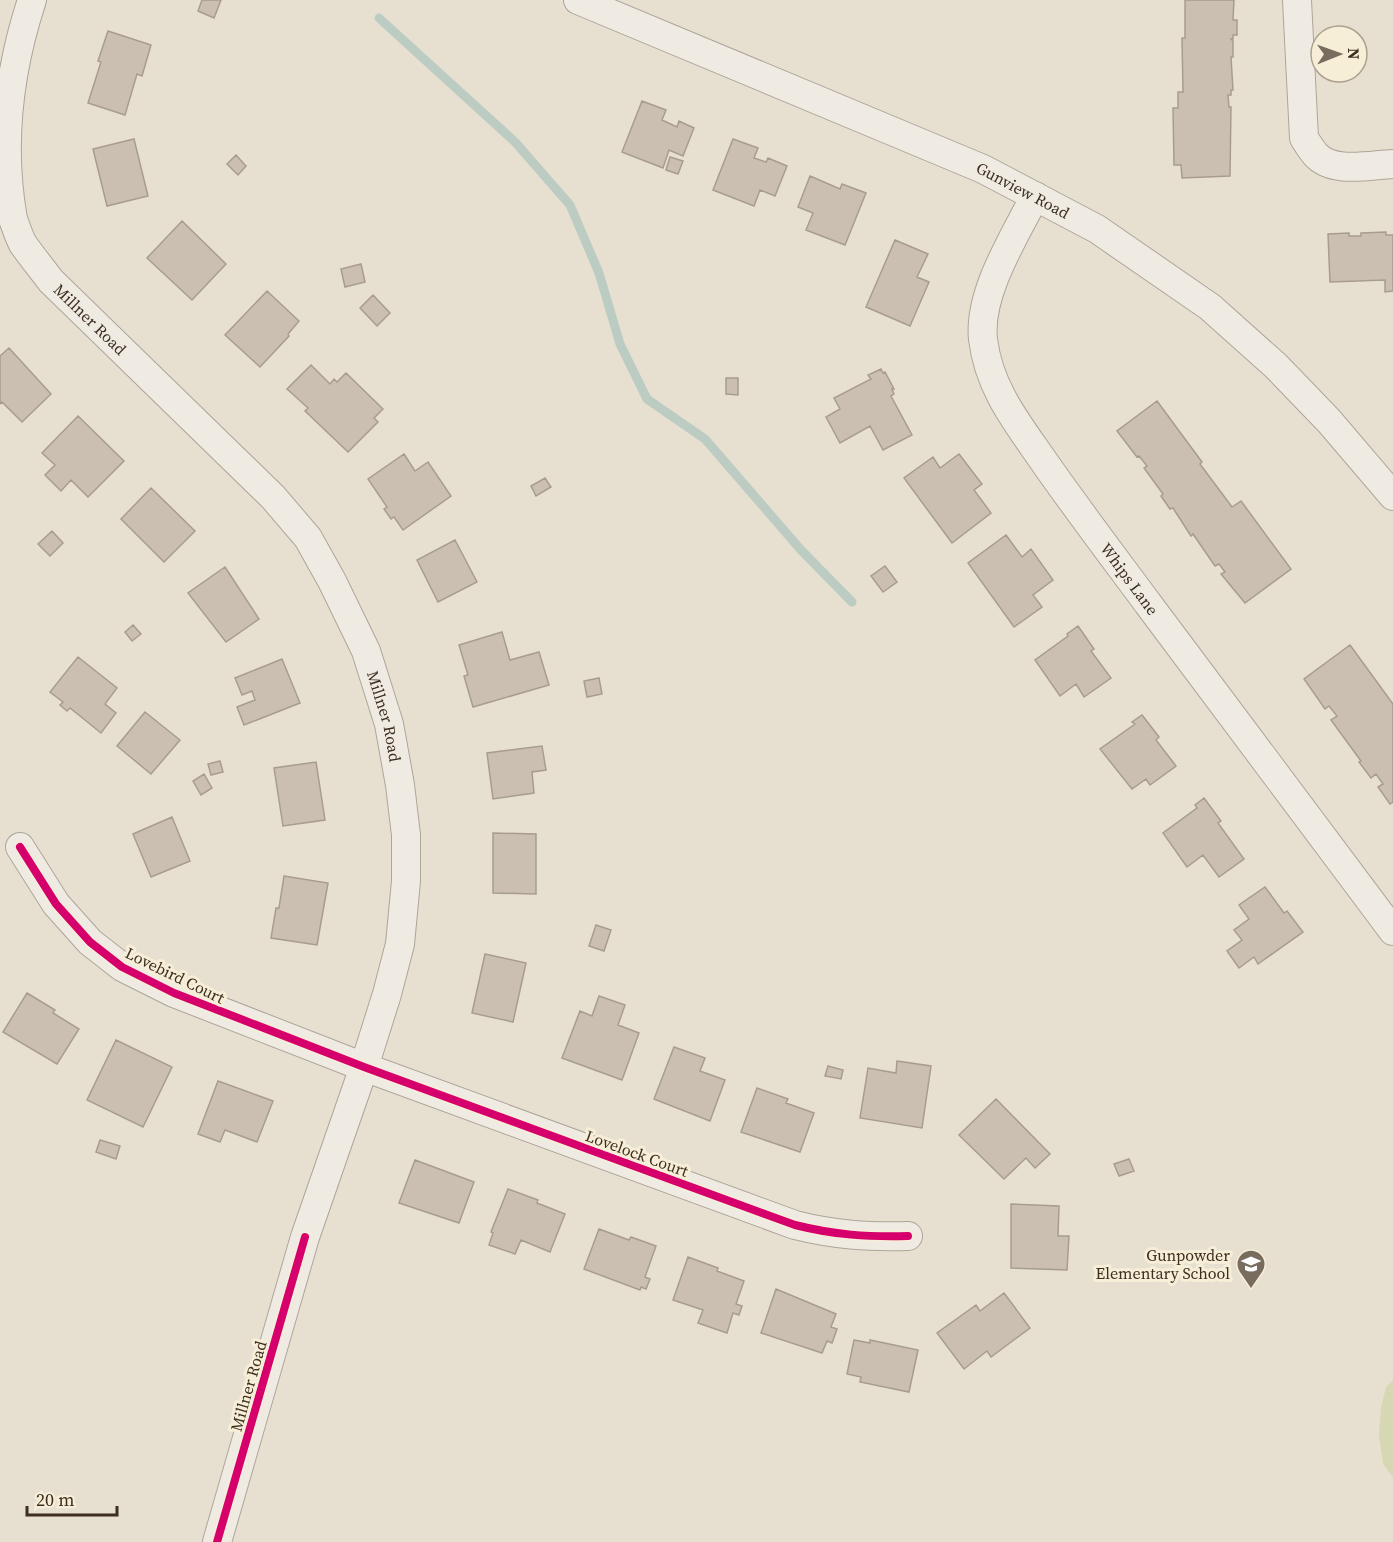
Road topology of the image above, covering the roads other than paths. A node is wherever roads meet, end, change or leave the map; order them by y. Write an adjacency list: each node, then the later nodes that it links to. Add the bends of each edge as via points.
1 (32, 0): 9 (street, Millner Road, via 3,102 0,145 4,196 22,243 51,281 273,497 308,538 366,651 389,724 406,835 406,881 400,944)
2 (578, 0): 5 (street, Gunview Road, via 983,169)
3 (1297, 0): 4 (street, via 1304,138 1315,155 1329,165)
4 (1393, 164)
5 (1035, 196): 6 (street, Gunview Road, via 1097,229 1210,307 1276,366); 8 (street, Whips Lane, via 990,287 984,315 986,355 1001,400 1074,505)
6 (1392, 492)
7 (20, 847): 9 (street, Lovebird Court, via 56,904 90,942 122,967 174,993)
8 (1393, 931)
9 (364, 1067): 10 (street, Lovelock Court, via 795,1226 833,1234); 11 (street, Millner Road, via 305,1237)
10 (908, 1236)
11 (218, 1542)

